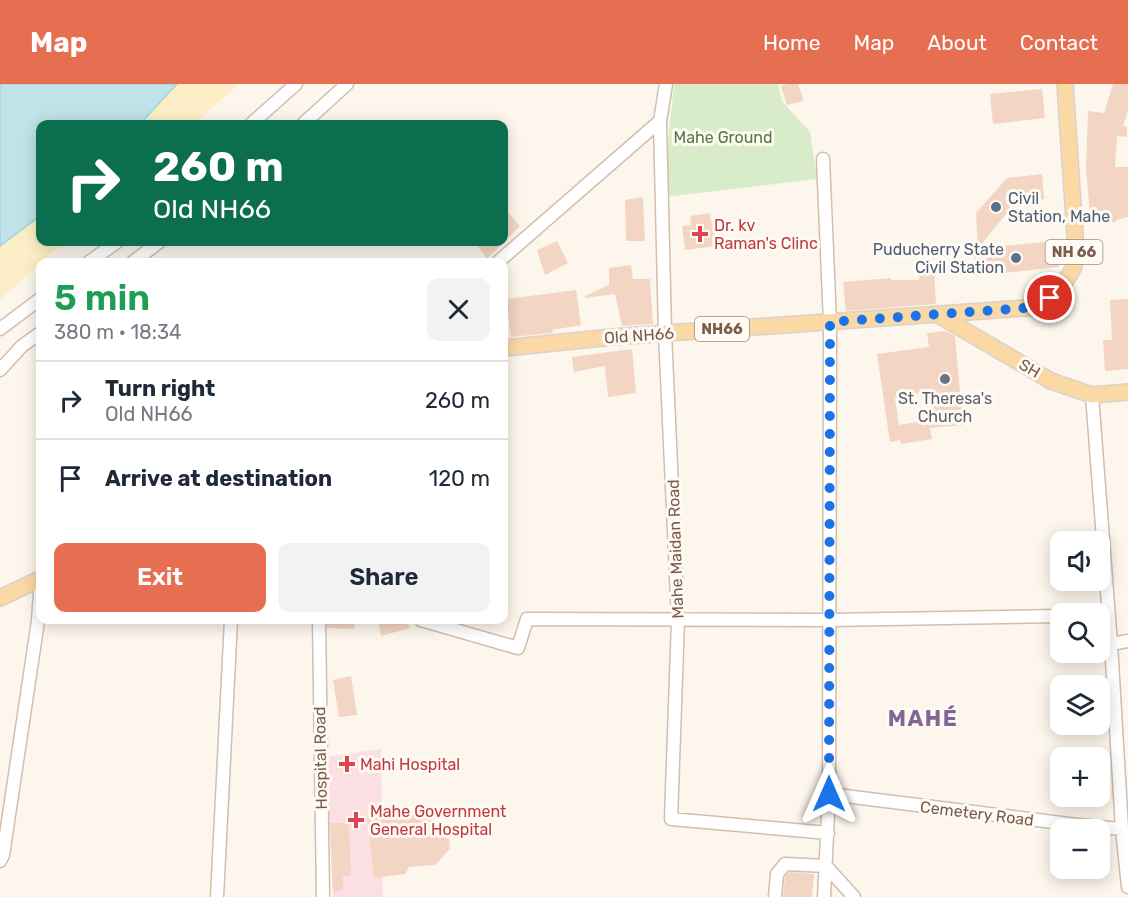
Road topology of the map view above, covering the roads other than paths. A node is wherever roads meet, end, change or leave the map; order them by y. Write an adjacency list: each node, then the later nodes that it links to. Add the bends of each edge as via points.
1 (296, 84): 5 (street)
2 (347, 84): 6 (street)
3 (666, 84): 7 (street, Mahe Maidan Road)
4 (1065, 84): 15 (main road, Old NH66 / NH 66, via 1074,267 1061,289 1039,307)
5 (256, 120)
6 (307, 120)
7 (660, 122): 13 (street); 18 (street, Mahe Maidan Road)
8 (823, 159): 16 (street)
9 (111, 246): 11 (street)
10 (154, 246): 12 (street)
11 (95, 258)
12 (138, 258)
13 (503, 258)
14 (36, 302): 17 (street)
15 (940, 315): 16 (main road, Old NH66 / NH66); 23 (main road, SH, via 1051,381)
16 (830, 322): 18 (main road, Old NH66 / NH66); 29 (street)
17 (0, 329)
18 (665, 333): 20 (main road, Old NH66 / NH66); 28 (street, Mahe Maidan Road)
19 (36, 336): 21 (street)
20 (508, 348)
21 (0, 370)
22 (1128, 393): 23 (main road, SH)
23 (1092, 395): 26 (street)
24 (36, 581): 25 (main road)
25 (0, 598)
26 (1103, 603)
27 (1050, 616): 29 (street)
28 (678, 620): 29 (street); 33 (street, via 528,619 518,648); 39 (street, Mahe Maidan Road, via 671,819)
29 (829, 620): 37 (street)
30 (38, 624): 41 (street)
31 (231, 624): 44 (street)
32 (318, 624): 45 (street, Hospital Road)
33 (435, 624)
34 (1110, 640): 36 (street)
35 (1128, 641): 36 (street)
36 (1111, 644): 38 (street)
37 (829, 794): 38 (street, Cemetery Road); 39 (street)
38 (1122, 829): 40 (street)
39 (828, 832): 42 (street)
40 (1126, 845): 43 (street)
41 (0, 861)
42 (826, 866): 46 (street, via 785,864 777,874); 47 (street); 48 (street)
43 (1128, 887)
44 (217, 897)
45 (323, 897)
46 (775, 897)
47 (824, 897)
48 (854, 897)

